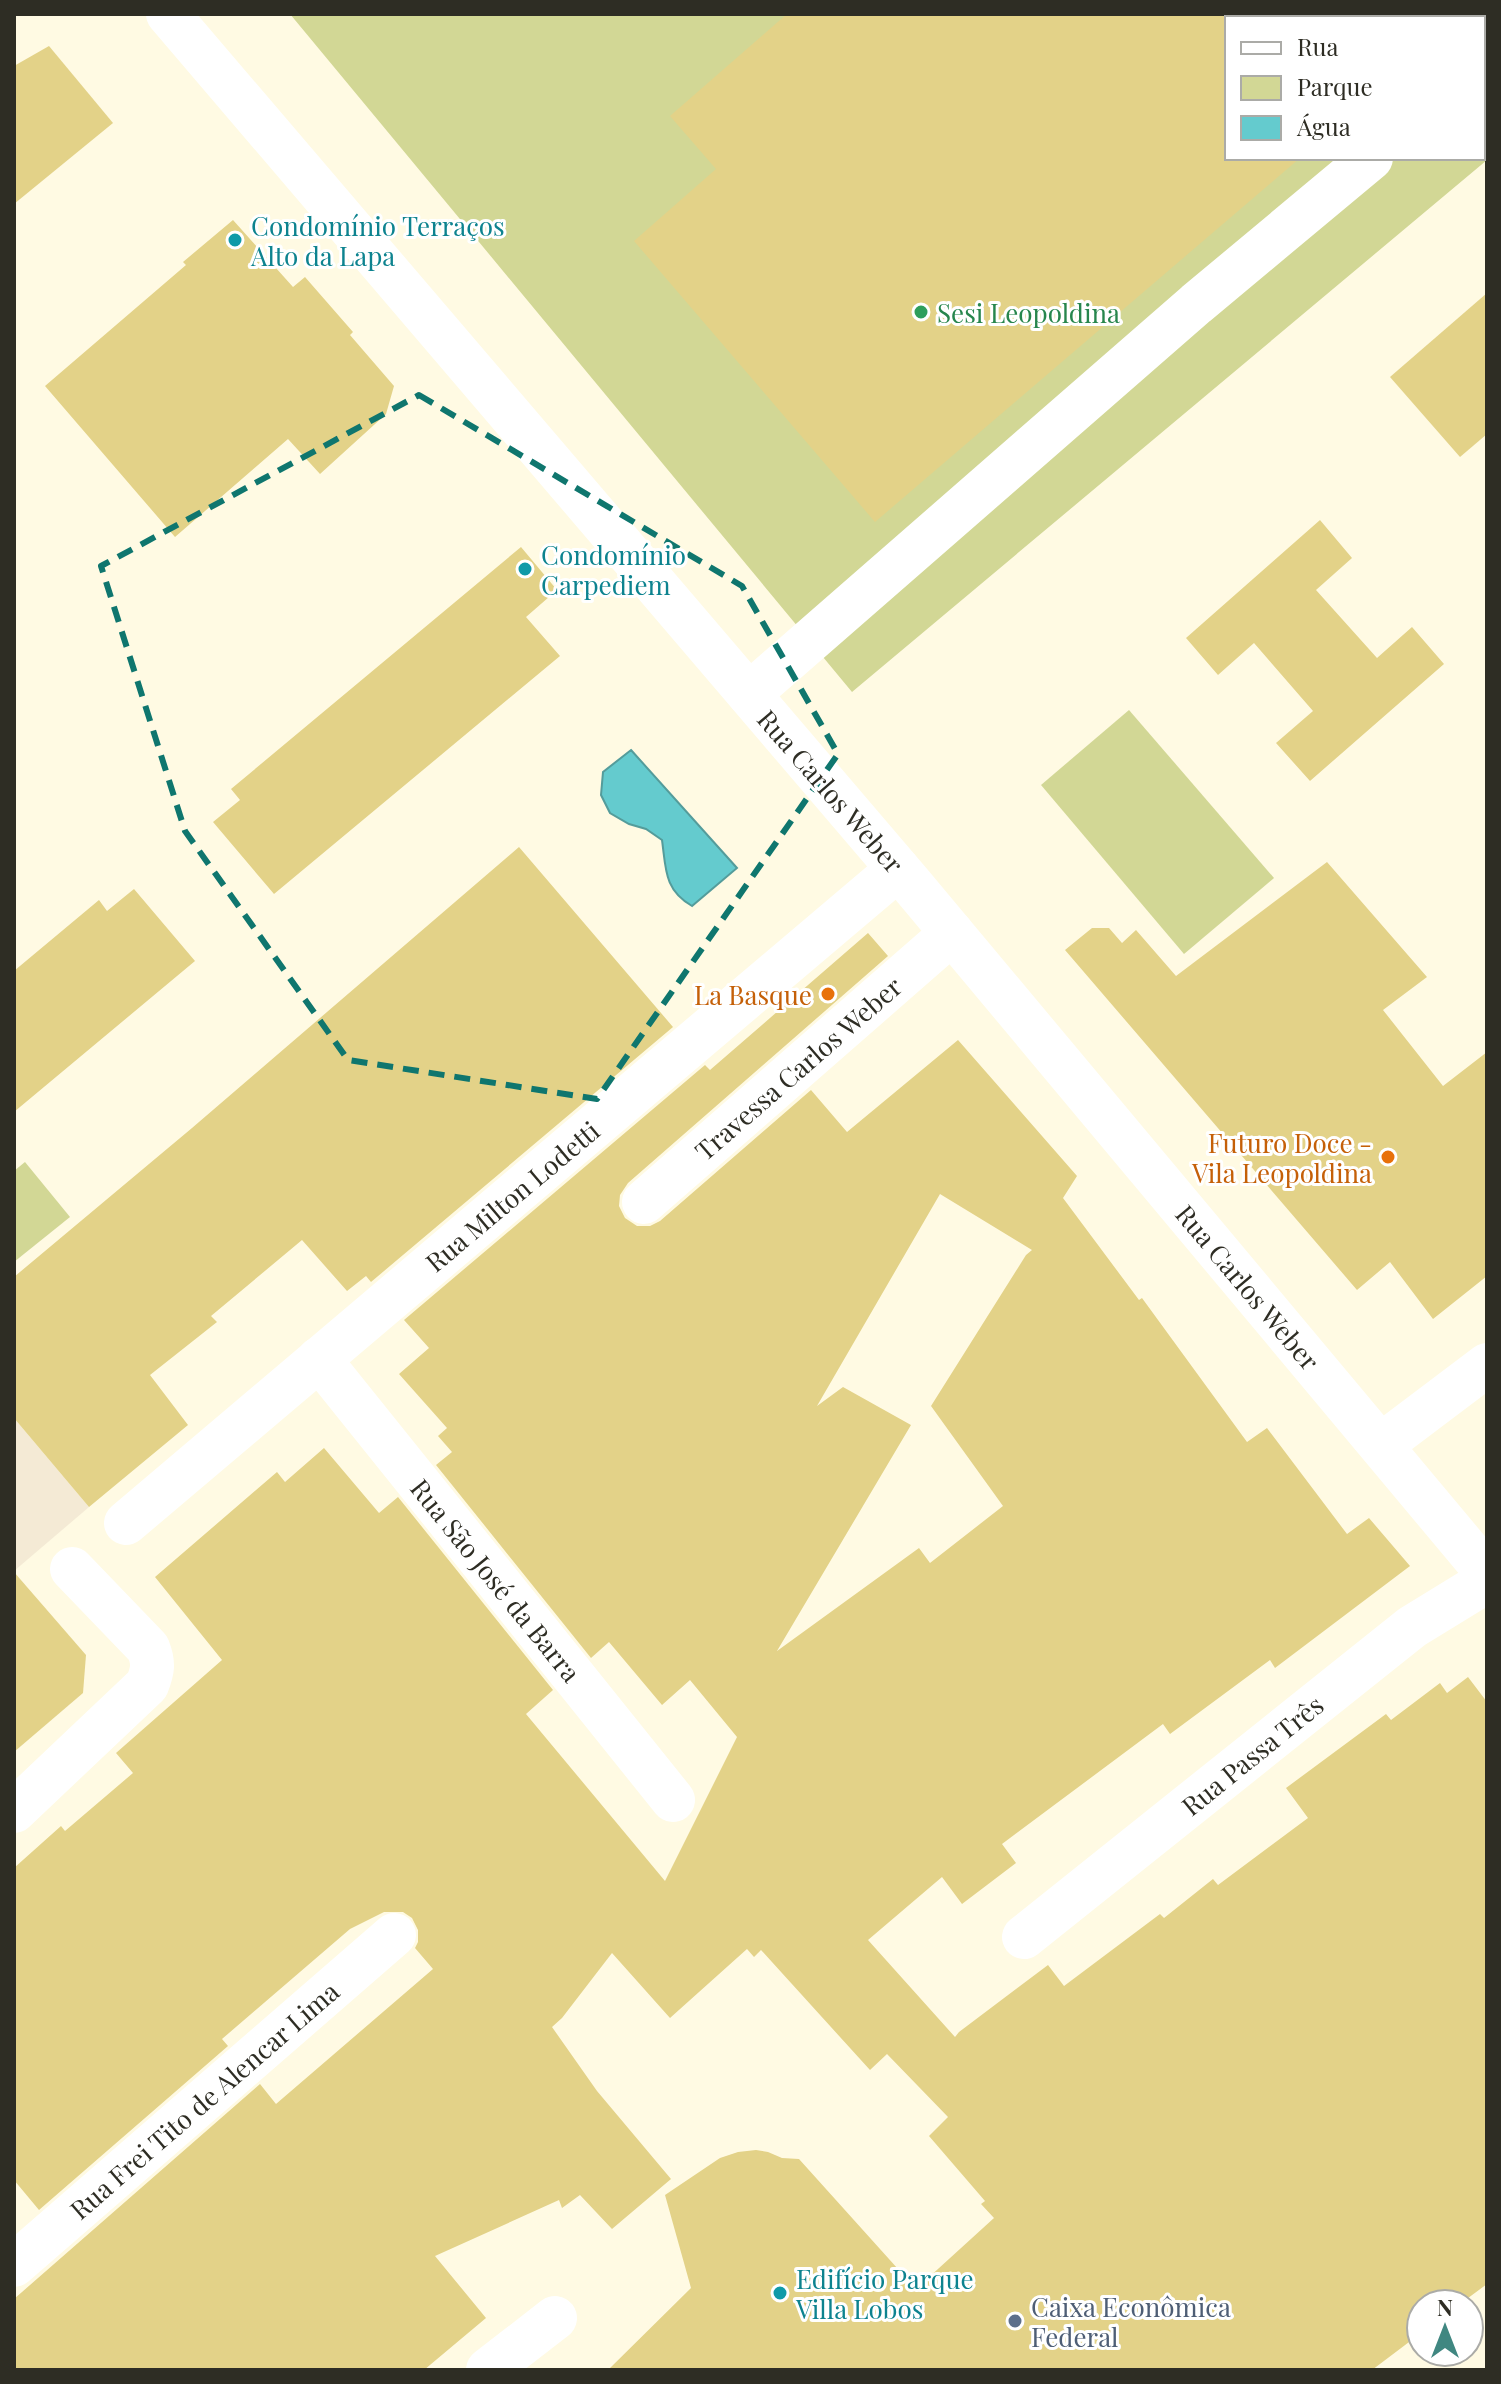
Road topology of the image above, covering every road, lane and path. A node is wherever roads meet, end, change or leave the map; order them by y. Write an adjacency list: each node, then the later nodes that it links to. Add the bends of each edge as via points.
1 (168, 14): 3 (street, Rua Carlos Weber)
2 (1369, 160): 3 (street)
3 (749, 694): 4 (street, Rua Carlos Weber)
4 (898, 869): 5 (street, Rua Carlos Weber); 7 (street, Rua Milton Lodetti)
5 (952, 933): 6 (street, Travessa Carlos Weber); 9 (street, Rua Carlos Weber)
6 (644, 1202)
7 (319, 1359): 10 (street, Rua Milton Lodetti); 14 (street, Rua São José da Barra)
8 (1487, 1365): 9 (street)
9 (1381, 1445): 12 (street, Rua Carlos Weber)
10 (126, 1523)
11 (72, 1569): 15 (street, via 148,1648 152,1674 147,1685)
12 (1487, 1573)
13 (1487, 1581): 17 (street, Rua Passa Três, via 1412,1627)
14 (673, 1800)
15 (14, 1811)
16 (394, 1935): 18 (street, Rua Frei Tito de Alencar Lima)
17 (1024, 1937)
18 (14, 2265)
19 (555, 2318): 20 (street)
20 (488, 2370)

